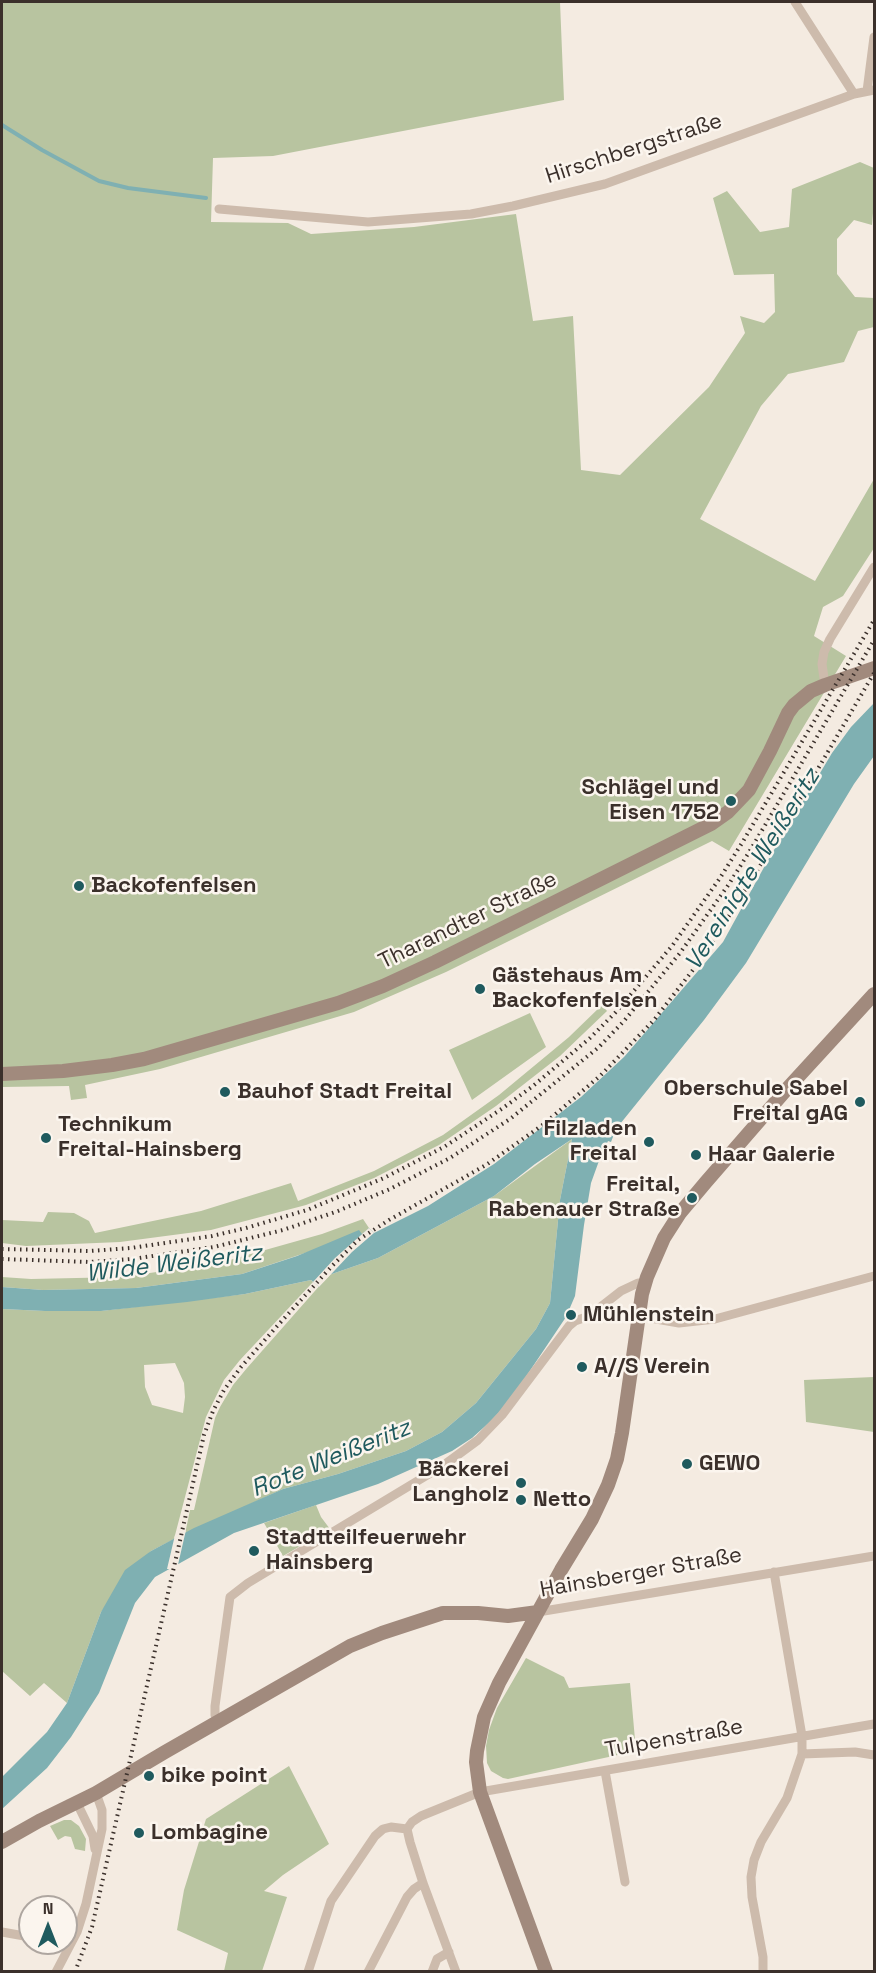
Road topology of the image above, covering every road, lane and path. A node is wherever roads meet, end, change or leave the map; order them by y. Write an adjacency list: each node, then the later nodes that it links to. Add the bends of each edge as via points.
1 (795, 2): 4 (street)
2 (874, 37): 3 (street)
3 (871, 91): 4 (street, Hirschbergstraße)
4 (854, 93): 5 (street, Hirschbergstraße, via 605,184 471,214 368,222)
5 (219, 209)
6 (874, 567): 8 (street, via 824,652)
7 (874, 668): 8 (main road, Tharandter Straße)
8 (825, 685): 10 (main road, Tharandter Straße, via 811,691 788,712 749,790 728,812 435,962 338,1003 144,1059 63,1071)
9 (874, 994): 12 (main road, via 692,1198 664,1238)
10 (2, 1074)
11 (874, 1276): 13 (street, via 715,1319 679,1323)
12 (645, 1282): 13 (main road); 17 (street, via 621,1291 569,1326 516,1398 478,1440 231,1597 215,1706)
13 (639, 1316): 16 (main road, via 617,1459 592,1519)
14 (874, 1556): 15 (street, Hainsberger Straße)
15 (774, 1572): 16 (street, Hainsberger Straße); 19 (street)
16 (538, 1612): 17 (main road, Hainsberger Straße, via 508,1616 443,1613 414,1622 350,1646); 23 (main road, via 484,1717 476,1762)
17 (218, 1722): 24 (main road, Hainsberger Straße)
18 (874, 1724): 19 (street, Tulpenstraße)
19 (802, 1736): 20 (street); 22 (street, Tulpenstraße)
20 (802, 1754): 21 (street); 42 (street, via 787,1798 753,1860 752,1897)
21 (874, 1755)
22 (605, 1771): 23 (street, Tulpenstraße); 29 (street)
23 (480, 1792): 26 (street, Tulpenstraße, via 420,1816); 41 (main road)
24 (96, 1793): 25 (main road); 28 (street, via 102,1810 102,1829)
25 (77, 1803): 27 (main road); 28 (street, via 93,1836)
26 (407, 1829): 30 (street); 37 (street, via 391,1827 375,1836 331,1901)
27 (2, 1842)
28 (96, 1854): 31 (street)
29 (625, 1882)
30 (423, 1883): 34 (street); 38 (street, via 407,1897)
31 (78, 1929)
32 (2, 1932): 33 (street)
33 (18, 1935)
34 (449, 1952): 39 (street, via 437,1959); 40 (street)
35 (66, 1955): 36 (street)
36 (56, 1971)
37 (308, 1971)
38 (368, 1971)
39 (432, 1971)
40 (456, 1971)
41 (546, 1971)
42 (763, 1971)

